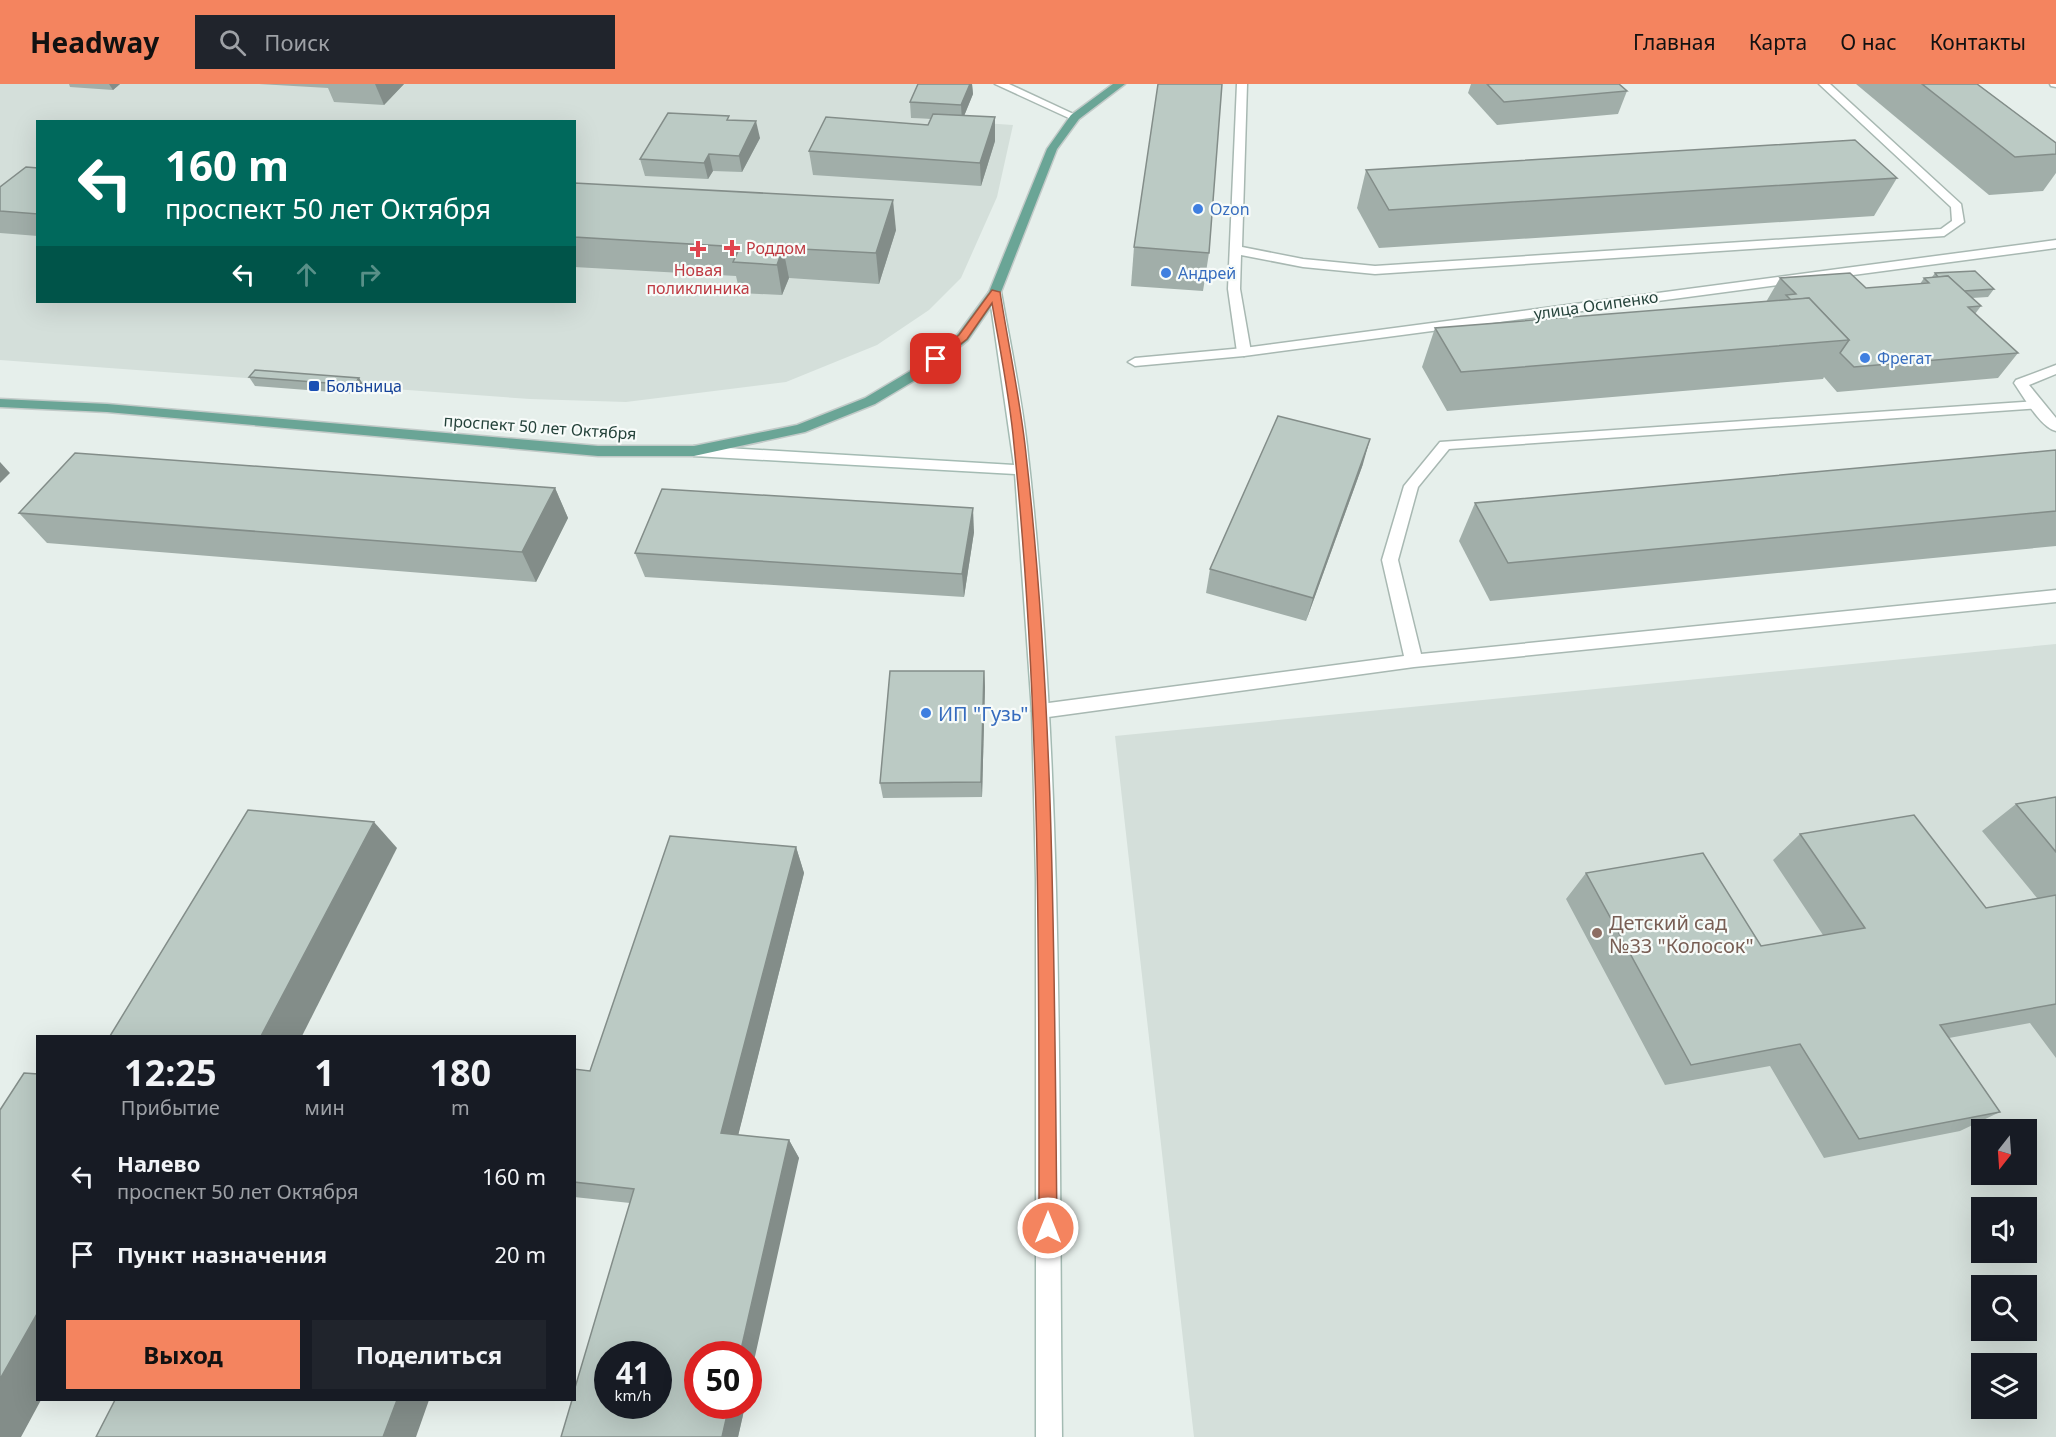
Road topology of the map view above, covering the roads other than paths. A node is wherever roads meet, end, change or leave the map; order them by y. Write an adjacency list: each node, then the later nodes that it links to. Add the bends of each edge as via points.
1 (1000, 84): 5 (street)
2 (1120, 84): 5 (main road, проспект 50 лет Октября)
3 (1242, 84): 7 (street)
4 (1824, 84): 7 (street, via 1957,206 1958,222 1944,232 1375,270 1303,263)
5 (1075, 117): 8 (main road, проспект 50 лет Октября, via 1052,149)
6 (2056, 244): 9 (street, улица Осипенко)
7 (1236, 250): 9 (street, via 1234,289)
8 (995, 292): 15 (main road, проспект 50 лет Октября, via 963,337 922,370 870,401 800,429); 16 (street)
9 (1244, 352): 10 (street, улица Осипенко)
10 (1135, 362)
11 (2056, 369): 13 (street, via 2021,383)
12 (0, 403): 15 (main road, проспект 50 лет Октября, via 107,408 598,451)
13 (2036, 405): 14 (street); 18 (street, via 1445,446 1411,486 1390,560)
14 (2056, 427)
15 (694, 451): 16 (street)
16 (1022, 470): 19 (street)
17 (2056, 596): 18 (street)
18 (1414, 661): 19 (street)
19 (1041, 711): 20 (street, via 1046,879)
20 (1049, 1437)

